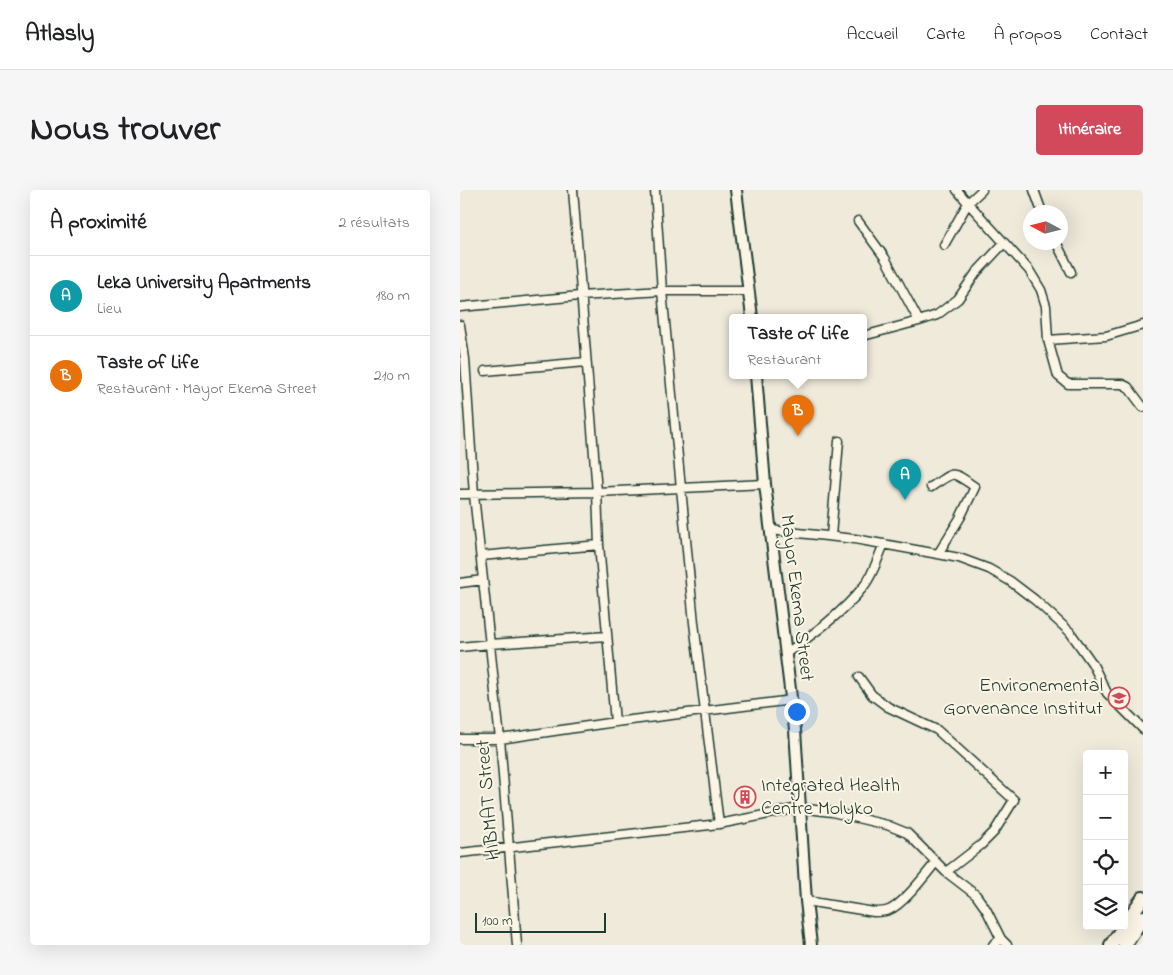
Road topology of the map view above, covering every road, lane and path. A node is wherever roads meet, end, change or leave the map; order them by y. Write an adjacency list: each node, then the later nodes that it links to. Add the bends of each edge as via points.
1 (573, 190): 16 (street)
2 (654, 190): 14 (street)
3 (736, 190): 15 (street)
4 (957, 190): 7 (street)
5 (982, 190): 7 (street)
6 (1034, 190): 8 (street)
7 (968, 203): 10 (street); 11 (street)
8 (1039, 205)
9 (858, 221): 19 (street, via 885,258)
10 (1004, 243): 19 (street, via 976,273 958,299 937,315); 23 (street, via 1029,270 1040,290 1046,306)
11 (944, 245)
12 (1060, 250): 13 (street)
13 (1071, 272)
14 (662, 291): 15 (street); 16 (street); 30 (street)
15 (749, 291): 18 (street)
16 (580, 296): 17 (street); 24 (street)
17 (460, 307)
18 (752, 314)
19 (919, 321): 22 (street)
20 (460, 324): 34 (street, HIBMAT Street)
21 (1143, 325): 23 (street, via 1106,336)
22 (867, 335)
23 (1048, 340): 27 (street, via 1058,376 1068,384 1122,384)
24 (586, 362): 25 (street); 32 (street)
25 (485, 371)
26 (756, 379): 29 (street, Mayor Ekema Street)
27 (1143, 407)
28 (839, 442): 36 (street)
29 (765, 484): 30 (street); 35 (street, Mayor Ekema Street)
30 (680, 487): 32 (street); 49 (street)
31 (931, 487): 39 (street, via 952,474 975,486)
32 (596, 492): 34 (street); 38 (street)
33 (460, 494): 34 (street)
34 (474, 495): 40 (street, HIBMAT Street)
35 (770, 530): 36 (street); 46 (street, Mayor Ekema Street)
36 (831, 536): 37 (street)
37 (884, 544): 39 (street); 46 (street, via 865,586 808,638)
38 (599, 545): 40 (street); 43 (street)
39 (938, 554): 51 (street, via 989,569 1035,600 1070,632 1092,663 1107,693)
40 (481, 556): 41 (street, HIBMAT Street)
41 (484, 580): 42 (street); 44 (street, HIBMAT Street)
42 (460, 583)
43 (607, 636): 44 (street); 50 (street)
44 (490, 644): 45 (street); 53 (street, HIBMAT Street)
45 (460, 647)
46 (784, 654): 48 (street, Mayor Ekema Street)
47 (858, 677): 59 (street, via 888,708 937,730 1014,800 994,832)
48 (792, 700): 49 (street); 54 (street, Mayor Ekema Street)
49 (704, 710): 50 (street); 55 (street)
50 (616, 722): 53 (street)
51 (1143, 729)
52 (460, 739): 53 (street)
53 (500, 739): 56 (street, HIBMAT Street)
54 (799, 808): 55 (street); 58 (street, via 887,825 906,833); 61 (street, Mayor Ekema Street)
55 (719, 824): 56 (street)
56 (510, 847): 57 (street); 66 (street, HIBMAT Street)
57 (460, 853)
58 (936, 862): 59 (street); 61 (street, via 891,910 874,912)
59 (946, 872): 65 (street, via 976,895)
60 (1143, 898): 63 (highway)
61 (806, 901): 67 (street, Mayor Ekema Street)
62 (1143, 917): 70 (highway)
63 (1128, 920)
64 (1121, 930): 69 (highway)
65 (1004, 942): 68 (street)
66 (517, 945)
67 (811, 945)
68 (993, 945)
69 (1111, 945)
70 (1125, 945)

